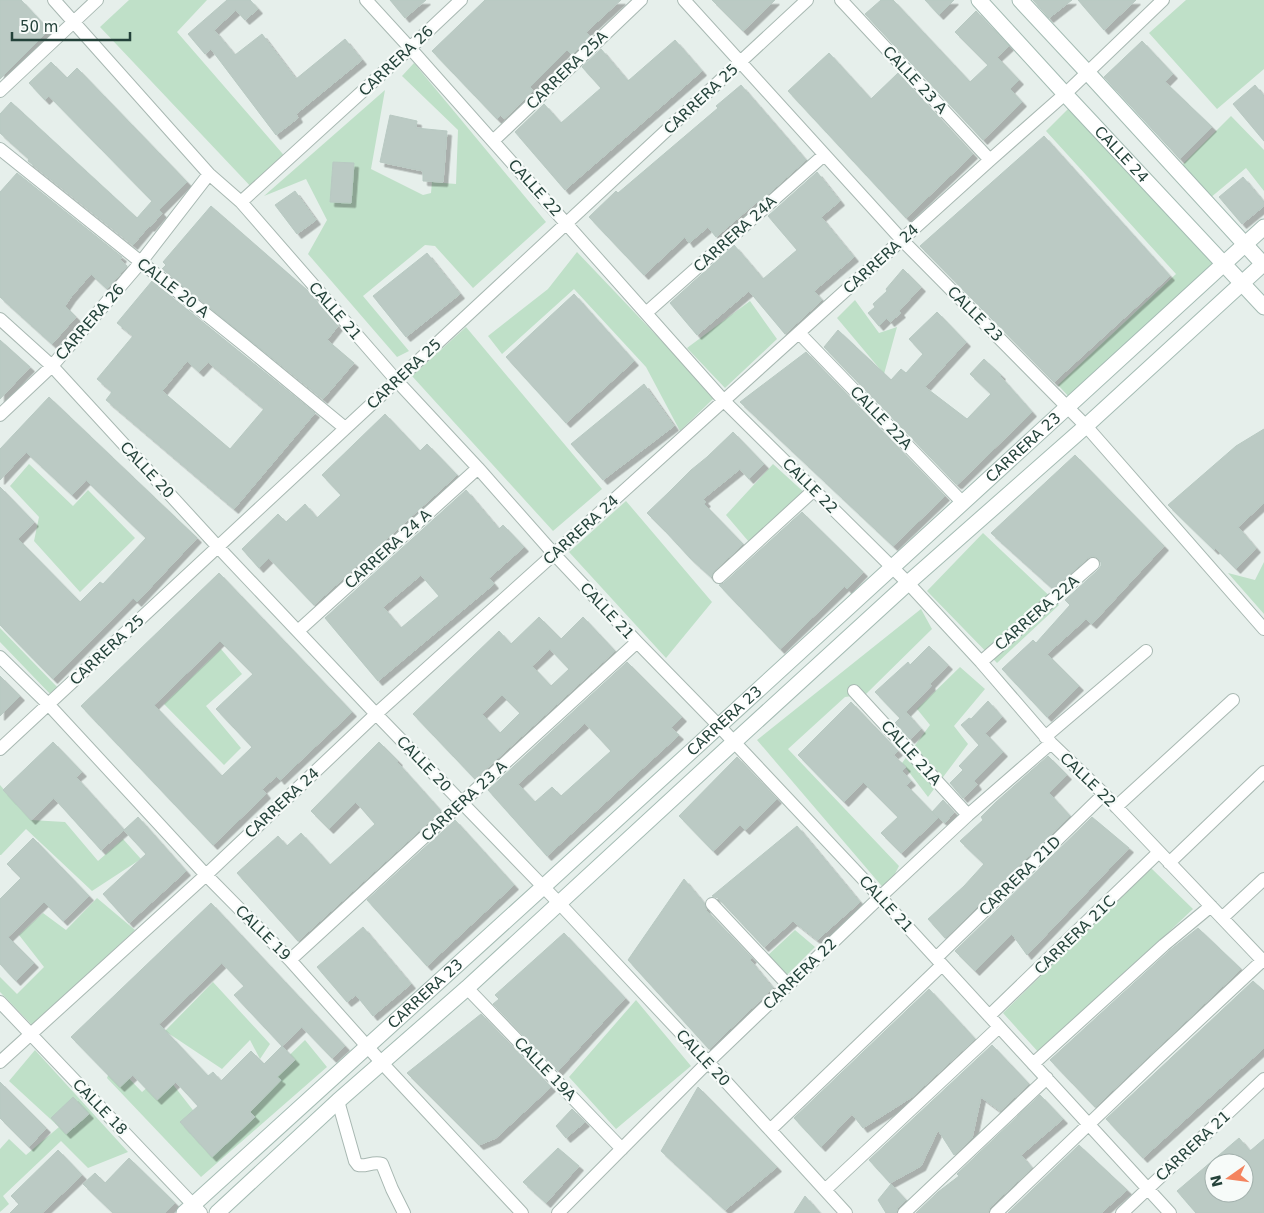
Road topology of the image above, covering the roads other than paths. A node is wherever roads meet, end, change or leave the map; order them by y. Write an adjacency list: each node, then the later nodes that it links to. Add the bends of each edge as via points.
1 (54, 0): 12 (street, CALLE 21)
2 (97, 0): 12 (street)
3 (366, 0): 13 (street, CALLE 22)
4 (461, 0): 13 (street, CARRERA 26)
5 (641, 0): 18 (street, CARRERA 25A)
6 (684, 0): 14 (street, CALLE 23)
7 (808, 0): 14 (street, CARRERA 25)
8 (840, 0): 21 (street, CALLE 23 A)
9 (979, 0): 17 (street, CALLE 24)
10 (1020, 0): 15 (street, CALLE 24)
11 (1163, 0): 15 (street, CARRERA 24)
12 (74, 21): 16 (street); 22 (street, CALLE 21)
13 (410, 48): 18 (street, CALLE 22); 23 (street, CARRERA 26)
14 (740, 63): 20 (street, CALLE 23); 24 (street, CARRERA 25)
15 (1088, 73): 17 (street, CARRERA 24); 27 (street, CALLE 24)
16 (0, 91)
17 (1065, 94): 21 (street, CARRERA 24); 29 (street, CALLE 24)
18 (493, 141): 24 (street, CALLE 22)
19 (0, 149): 28 (street, CALLE 20 A)
20 (824, 155): 26 (street, CALLE 23); 33 (street, CARRERA 24A)
21 (990, 160): 26 (street, CARRERA 24)
22 (209, 174): 23 (street, CALLE 21); 28 (street, CARRERA 26)
23 (241, 202): 37 (street, CALLE 21)
24 (567, 223): 33 (street, CALLE 22); 37 (street, CARRERA 25)
25 (1264, 227): 27 (street, CARRERA 23)
26 (902, 240): 35 (street, CARRERA 24); 39 (street, CALLE 23)
27 (1245, 245): 29 (street, CARRERA 23); 30 (street, CALLE 24)
28 (141, 262): 36 (street, CARRERA 26); 42 (street, CALLE 20 A)
29 (1224, 264): 31 (street, CALLE 24); 39 (street, CARRERA 23)
30 (1264, 264): 31 (street, CARRERA 23)
31 (1242, 283): 32 (street, CALLE 24); 41 (street, CARRERA 23)
32 (1264, 307)
33 (646, 313): 38 (street, CALLE 22)
34 (0, 319): 36 (street, CALLE 20)
35 (799, 332): 38 (street, CARRERA 24); 45 (street, CALLE 22A)
36 (52, 366): 40 (street, CARRERA 26); 46 (street, CALLE 20)
37 (397, 381): 42 (street, CARRERA 25); 43 (street, CALLE 21)
38 (724, 401): 44 (street, CALLE 22); 47 (street, CARRERA 24)
39 (1067, 408): 41 (street, CALLE 23); 45 (street, CARRERA 23)
40 (0, 415)
41 (1086, 426): 51 (street, CARRERA 23); 52 (street, CALLE 23)
42 (345, 428): 46 (street, CARRERA 25)
43 (478, 468): 47 (street, CALLE 21); 53 (street, CARRERA 24 A)
44 (814, 490): 49 (street, CALLE 22); 50 (street)
45 (963, 503): 49 (street, CARRERA 23)
46 (218, 547): 53 (street, CALLE 20); 60 (street, CARRERA 25)
47 (554, 554): 54 (street, CALLE 21); 61 (street, CARRERA 24)
48 (1092, 564): 57 (street, CARRERA 22A)
49 (893, 567): 51 (street, CALLE 22); 62 (street, CARRERA 23)
50 (719, 577)
51 (908, 583): 57 (street, CALLE 22); 64 (street, CARRERA 23)
52 (1264, 629)
53 (298, 630): 61 (street, CALLE 20)
54 (637, 642): 62 (street, CALLE 21); 68 (street, CARRERA 23 A)
55 (1146, 651): 63 (street, CARRERA 22)
56 (0, 657): 60 (street, CALLE 19)
57 (981, 662): 63 (street, CALLE 22)
58 (854, 691): 70 (street, CALLE 21A)
59 (1233, 700): 69 (street)
60 (48, 704): 65 (street, CARRERA 25); 73 (street, CALLE 19)
61 (376, 714): 68 (street, CALLE 20); 73 (street, CARRERA 24)
62 (719, 726): 64 (street, CALLE 21); 75 (street, CARRERA 23)
63 (1048, 740): 67 (street, CALLE 22); 70 (street, CARRERA 22)
64 (734, 742): 76 (street, CALLE 21); 77 (street, CARRERA 23)
65 (0, 749)
66 (1264, 772): 72 (street)
67 (1104, 794): 69 (street, CALLE 22); 82 (street, CARRERA 21D)
68 (462, 803): 75 (street, CALLE 20); 81 (street, CARRERA 23 A)
69 (1116, 807): 71 (street, CALLE 22)
70 (968, 816): 76 (street, CARRERA 22)
71 (1159, 852): 72 (street, CALLE 22); 87 (street, CARRERA 21C)
72 (1169, 863): 79 (street, CALLE 22)
73 (206, 875): 81 (street, CALLE 19); 89 (street, CARRERA 24)
74 (1264, 879): 80 (street)
75 (544, 887): 77 (street, CALLE 20); 90 (street, CARRERA 23)
76 (880, 897): 82 (street, CALLE 21); 84 (street, CARRERA 22)
77 (559, 903): 85 (street, CARRERA 23); 92 (street, CALLE 20)
78 (712, 904): 84 (street)
79 (1211, 906): 80 (street, CALLE 22); 94 (street)
80 (1222, 918): 83 (street, CALLE 22)
81 (290, 960): 90 (street, CALLE 19)
82 (939, 961): 87 (street, CALLE 21); 99 (street, CARRERA 21D)
83 (1263, 962): 98 (street)
84 (788, 985): 92 (street, CARRERA 22)
85 (467, 988): 93 (street, CARRERA 23); 100 (street, CALLE 19A)
86 (0, 1002): 89 (street, CALLE 18)
87 (989, 1016): 88 (street, CALLE 21)
88 (999, 1027): 94 (street, CALLE 21); 102 (street)
89 (30, 1034): 91 (street, CARRERA 24); 103 (street, CALLE 18)
90 (367, 1046): 93 (street, CALLE 19); 103 (street, CARRERA 23)
91 (0, 1062)
92 (708, 1062): 99 (street, CALLE 20); 100 (street, CARRERA 22)
93 (382, 1063): 97 (street, CARRERA 23); 106 (street, CALLE 19)
94 (1033, 1064): 95 (street, CALLE 21)
95 (1047, 1078): 98 (street, CALLE 21); 109 (street)
96 (1264, 1080): 101 (street, CARRERA 21)
97 (338, 1102): 104 (street, CARRERA 23); 105 (street, via 355,1161 358,1166 375,1162 382,1164)
98 (1089, 1124): 101 (street, CALLE 21); 110 (street)
99 (770, 1130): 102 (street, CALLE 20)
100 (622, 1149): 107 (street, CARRERA 22)
101 (1148, 1188): 111 (street, CARRERA 21); 112 (street, CALLE 21)
102 (825, 1190): 108 (street, CALLE 20)
103 (193, 1210)
104 (217, 1213)
105 (404, 1213)
106 (522, 1213)
107 (558, 1213)
108 (846, 1213)
109 (904, 1213)
110 (996, 1213)
111 (1122, 1213)
112 (1170, 1213)

